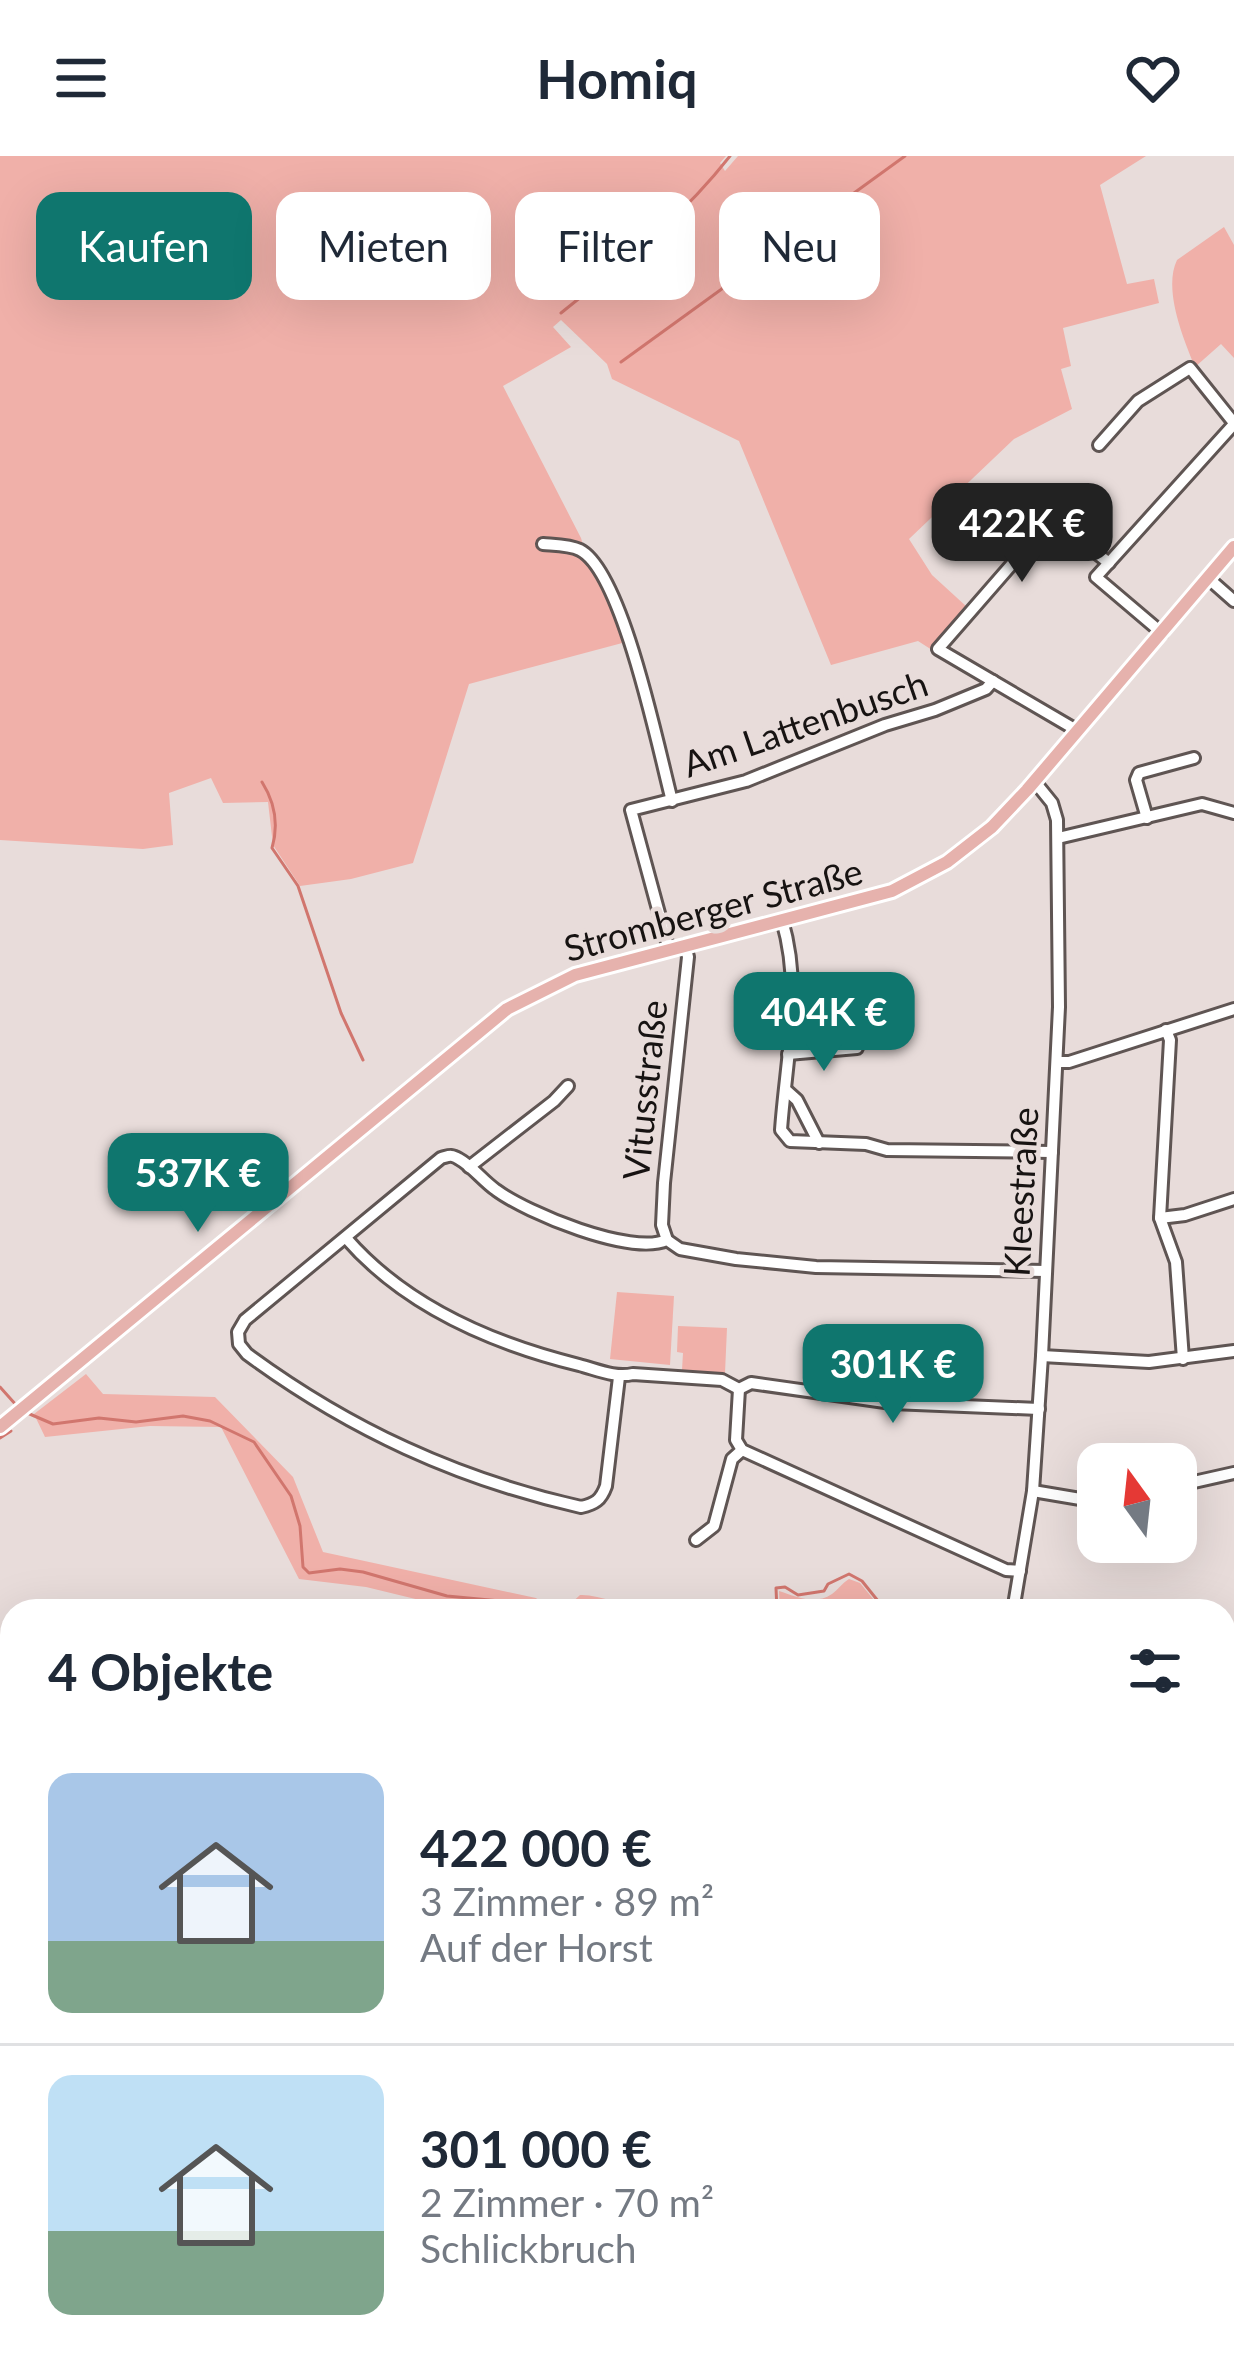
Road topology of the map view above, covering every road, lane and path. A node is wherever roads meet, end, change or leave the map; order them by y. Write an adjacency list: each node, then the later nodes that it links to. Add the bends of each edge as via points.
1 (1234, 423): 2 (street, via 1190,368 1138,401); 5 (street)
2 (1100, 445)
3 (543, 544): 13 (street, via 580,550 622,615)
4 (1234, 547): 6 (main road, Stromberger Straße)
5 (1109, 563): 8 (street, via 1096,577); 9 (street, via 1058,520 1045,521 938,649)
6 (1208, 578): 7 (street); 8 (main road, Stromberger Straße)
7 (1234, 601)
8 (1162, 633): 10 (main road, Stromberger Straße)
9 (993, 681): 10 (street); 13 (street, Am Lattenbusch, via 746,781)
10 (1078, 731): 12 (main road, Stromberger Straße)
11 (1193, 758): 15 (street, via 1139,773)
12 (1034, 782): 16 (street, Kleestraße, via 1052,803); 17 (main road, Stromberger Straße, via 992,827 928,874)
13 (672, 801): 19 (street, Am Lattenbusch, via 632,810)
14 (1234, 813): 15 (street, via 1202,804)
15 (1147, 818): 16 (street)
16 (1058, 838): 24 (street, Kleestraße)
17 (782, 920): 18 (main road, Stromberger Straße); 23 (street, via 794,994)
18 (685, 945): 19 (main road, Stromberger Straße); 33 (street, Vitusstraße, via 664,1183)
19 (669, 950): 41 (main road, Stromberger Straße, via 575,975 507,1009)
20 (1234, 1009): 21 (street)
21 (1166, 1030): 24 (street); 31 (street)
22 (857, 1048): 23 (street)
23 (788, 1054): 26 (street)
24 (1057, 1062): 28 (street, Kleestraße)
25 (568, 1086): 29 (street)
26 (787, 1091): 27 (street); 27 (street, via 784,1136)
27 (820, 1143): 28 (street)
28 (1052, 1152): 34 (street, Kleestraße)
29 (469, 1167): 32 (street, via 441,1158); 33 (street, via 548,1220 606,1237)
30 (1234, 1199): 31 (street)
31 (1160, 1218): 37 (street, via 1176,1262)
32 (346, 1238): 38 (street, via 390,1280 467,1327); 38 (street, via 245,1320 238,1337 247,1354 350,1422 485,1482 592,1505 606,1486)
33 (667, 1240): 34 (street, via 680,1249 778,1264)
34 (1046, 1271): 36 (street, Kleestraße)
35 (1234, 1351): 37 (street)
36 (1042, 1356): 37 (street); 40 (street, Kleestraße)
37 (1183, 1359)
38 (619, 1377): 39 (street, via 722,1380)
39 (739, 1389): 40 (street, via 751,1383 892,1403); 42 (street)
40 (1039, 1409): 45 (street, Kleestraße)
41 (0, 1426)
42 (742, 1450): 47 (street, via 714,1526); 48 (street)
43 (1234, 1474): 44 (street)
44 (1197, 1482)
45 (1033, 1491): 46 (street); 48 (street, Kleestraße)
46 (1077, 1498)
47 (696, 1540)
48 (1020, 1570): 49 (street, Kleestraße)
49 (1015, 1599)

